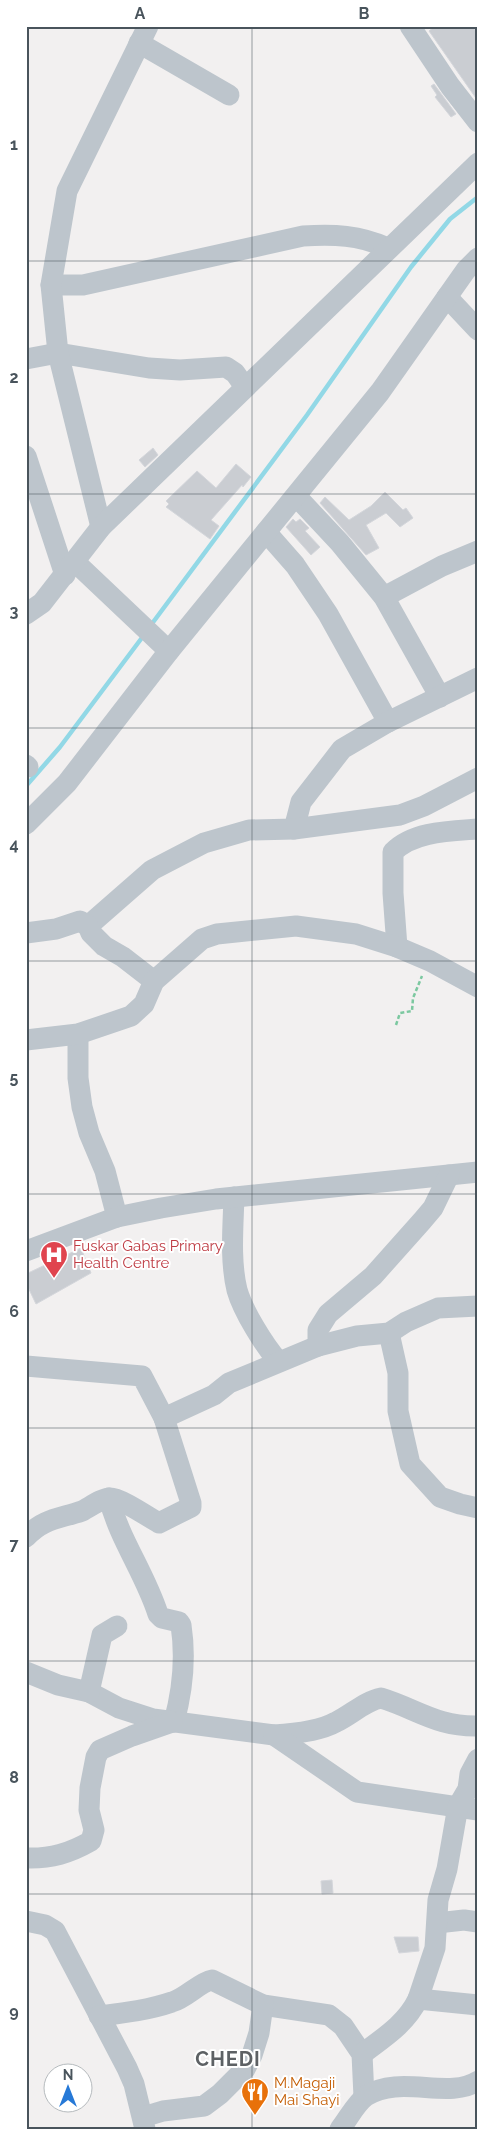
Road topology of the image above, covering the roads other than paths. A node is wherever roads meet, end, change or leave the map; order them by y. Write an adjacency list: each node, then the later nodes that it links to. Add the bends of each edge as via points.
1 (410, 26): 4 (street)
2 (144, 34): 3 (street); 8 (street, via 67,191)
3 (229, 95)
4 (478, 122)
5 (478, 163): 6 (street)
6 (388, 248): 8 (street, via 356,237 303,236 83,285); 13 (street)
7 (478, 258): 9 (street)
8 (51, 285): 11 (street)
9 (448, 297): 10 (street); 15 (street, via 380,392)
10 (478, 330)
11 (58, 353): 12 (street); 13 (street, via 149,368 226,367 236,373); 16 (street)
12 (26, 359)
13 (245, 387): 16 (street)
14 (26, 456): 19 (street)
15 (296, 496): 17 (street); 20 (street)
16 (101, 527): 19 (street)
17 (266, 532): 22 (street); 25 (street, via 328,614)
18 (478, 551): 20 (street)
19 (70, 569): 21 (street, via 42,603); 22 (street)
20 (384, 597): 24 (street)
21 (26, 614)
22 (165, 647): 27 (street, via 67,783)
23 (478, 678): 24 (street)
24 (440, 697): 25 (street)
25 (388, 722): 28 (street, via 342,750 301,802)
26 (478, 778): 28 (street, via 400,815)
27 (26, 824)
28 (294, 829): 30 (street, via 249,830 204,843 152,870)
29 (478, 829): 32 (street, via 412,839 393,852)
30 (88, 926): 31 (street, via 76,921 56,929); 33 (street, via 104,946)
31 (26, 933)
32 (397, 947): 33 (street, via 356,934 296,926 217,934 202,939); 34 (street)
33 (154, 981): 35 (street, via 144,1004 131,1016)
34 (478, 987)
35 (78, 1034): 36 (street); 40 (street, via 82,1107 105,1171)
36 (26, 1040)
37 (478, 1172): 38 (street)
38 (449, 1175): 39 (street); 44 (street, via 433,1208 422,1221 374,1276 328,1314 318,1330)
39 (234, 1197): 40 (street); 45 (street, via 233,1252 238,1292 255,1327)
40 (117, 1217): 41 (street)
41 (26, 1251)
42 (478, 1306): 43 (street, via 438,1308)
43 (389, 1332): 44 (street); 49 (street, via 398,1373 398,1411 410,1464 440,1497)
44 (318, 1346): 45 (street)
45 (278, 1361): 47 (street)
46 (26, 1366): 47 (street, via 142,1376)
47 (164, 1418): 48 (street, via 191,1507 159,1523 119,1500)
48 (109, 1498): 50 (street, via 79,1512 47,1521); 54 (street, via 158,1614 181,1625 183,1671)
49 (478, 1508)
50 (26, 1537)
51 (117, 1626): 53 (street, via 102,1635)
52 (26, 1672): 53 (street, via 58,1685)
53 (89, 1692): 54 (street, via 119,1708)
54 (174, 1722): 56 (street); 59 (street, via 100,1750 90,1788 89,1810 94,1830 91,1841 62,1855)
55 (478, 1726): 56 (street, via 451,1725 381,1698 334,1724)
56 (274, 1735): 58 (street, via 357,1792)
57 (478, 1759): 58 (street, via 470,1774)
58 (468, 1808): 62 (street, via 438,1900)
59 (26, 1858)
60 (26, 1921): 66 (street, via 55,1931)
61 (478, 1922): 62 (street)
62 (437, 1923): 63 (street, via 435,1948)
63 (418, 1999): 65 (street); 67 (street, via 397,2028)
64 (263, 2005): 66 (street, via 212,1980 173,2002); 67 (street, via 329,2015 344,2026); 70 (street, via 252,2055 245,2069 220,2094 204,2106 163,2112)
65 (478, 2005)
66 (99, 2016): 70 (street, via 134,2084)
67 (362, 2054): 69 (street)
68 (478, 2080): 69 (street, via 462,2088 382,2087)
69 (364, 2097): 71 (street)
70 (144, 2123)
71 (340, 2129)

